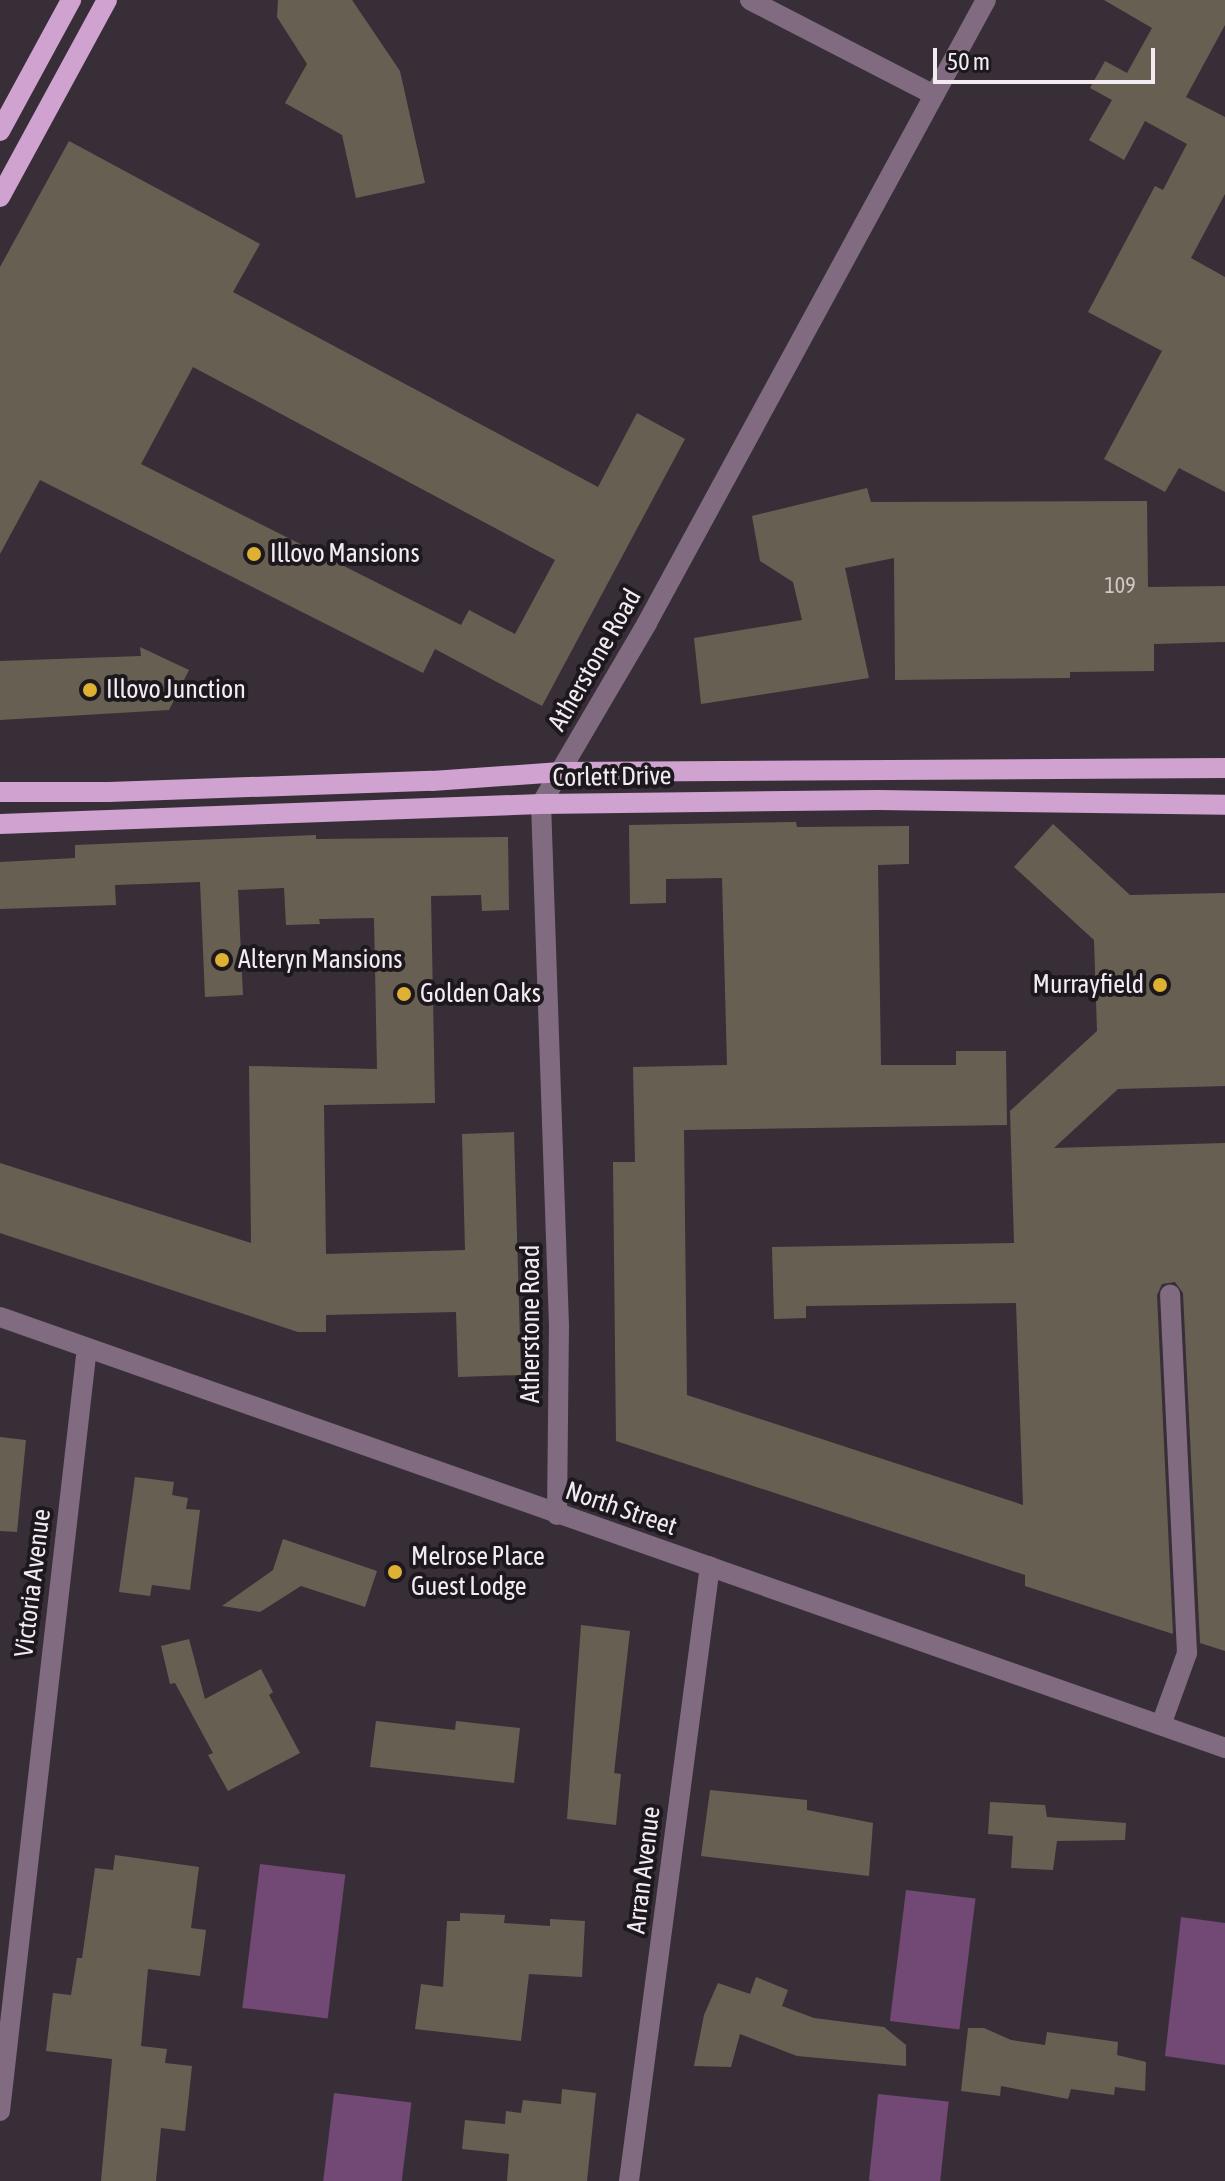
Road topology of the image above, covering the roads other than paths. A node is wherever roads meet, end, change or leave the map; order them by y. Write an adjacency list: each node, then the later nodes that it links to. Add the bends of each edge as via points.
1 (71, 0): 6 (main road)
2 (107, 0): 7 (main road)
3 (750, 0): 5 (street)
4 (986, 0): 5 (street, Atherstone Road)
5 (934, 95): 9 (street, Atherstone Road)
6 (0, 131)
7 (0, 197)
8 (1225, 768): 9 (main road, Corlett Drive)
9 (561, 772): 10 (main road, Corlett Drive, via 416,782); 11 (street, Atherstone Road)
10 (0, 792)
11 (541, 804): 12 (main road, Corlett Drive, via 878,800); 13 (main road, Corlett Drive); 17 (street, Atherstone Road, via 559,1326)
12 (1225, 805)
13 (0, 824)
14 (1170, 1294): 19 (street, via 1187,1653)
15 (0, 1317): 16 (street, North Street)
16 (87, 1348): 17 (street, North Street); 21 (street, Victoria Avenue)
17 (557, 1515): 18 (street, North Street)
18 (710, 1566): 19 (street, North Street); 22 (street, Arran Avenue)
19 (1161, 1725): 20 (street, North Street)
20 (1225, 1748)
21 (0, 2111)
22 (629, 2181)

